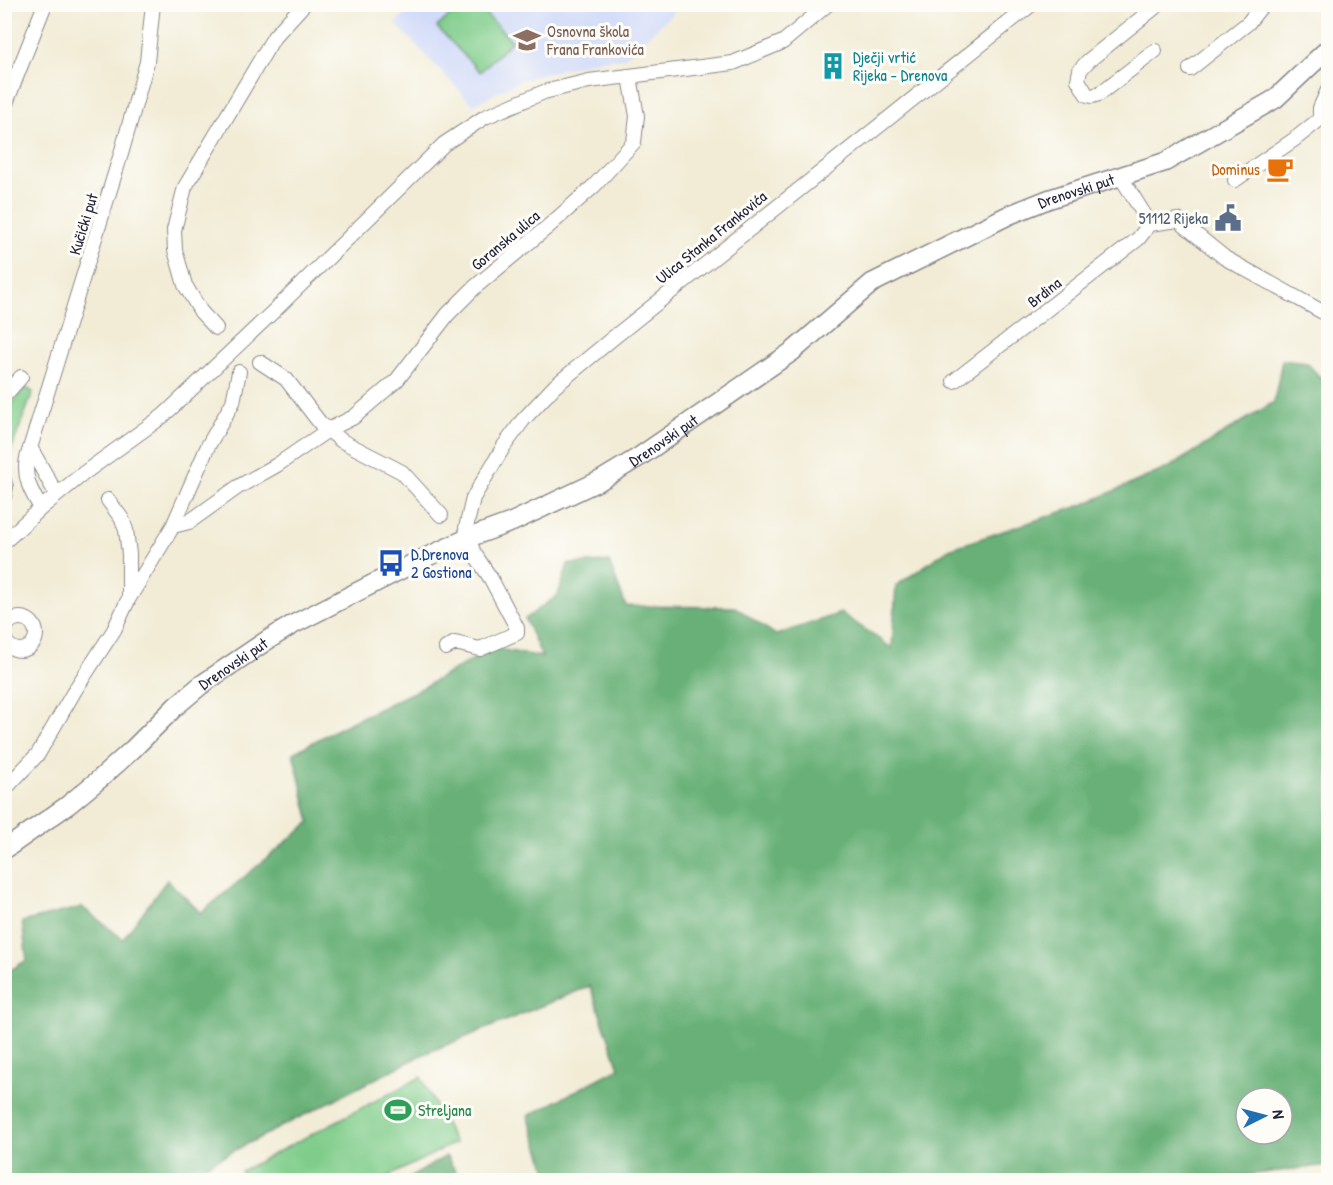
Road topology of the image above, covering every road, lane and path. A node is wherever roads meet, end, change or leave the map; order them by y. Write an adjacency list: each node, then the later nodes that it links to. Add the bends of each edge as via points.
1 (45, 4): 13 (street)
2 (153, 4): 26 (street, Kučićki put, via 143,74)
3 (304, 4): 19 (street, via 268,45 185,187 174,230 175,250 185,285)
4 (828, 4): 11 (street, via 783,42 733,63)
5 (1032, 4): 34 (street, Ulica Stanka Frankovića, via 555,386 523,420 478,489 468,516)
6 (1159, 4): 9 (street, via 1088,61 1080,70 1078,80 1082,89 1087,95 1099,94)
7 (1263, 4): 10 (street, via 1248,23)
8 (1329, 49): 15 (main road, Drenovski put, via 1275,99 1251,114 1165,162)
9 (1155, 51)
10 (1190, 69)
11 (630, 77): 25 (street, Goranska ulica, via 637,116 634,142 595,185 448,314 398,380 354,417); 28 (street, via 544,92 485,117 444,144 163,416)
12 (1329, 90): 14 (street, via 1320,108)
13 (4, 108)
14 (1324, 124): 16 (street)
15 (1121, 177): 17 (street); 34 (main road, Drenovski put, via 1009,215 872,283 793,351 639,457 601,480)
16 (1234, 180)
17 (1150, 224): 18 (street, via 1178,220 1225,258); 23 (street, Brdina, via 1138,239)
18 (1329, 315)
19 (216, 328)
20 (260, 362): 25 (street, via 286,379)
21 (239, 372): 33 (street, via 236,397 208,446)
22 (21, 378): 24 (street)
23 (954, 381)
24 (4, 396)
25 (328, 430): 32 (street, via 402,472); 33 (street, Goranska ulica, via 189,522)
26 (31, 450): 28 (street); 31 (street, Kučićki put, via 25,465 26,478)
27 (4, 481): 29 (street)
28 (57, 495): 31 (street)
29 (4, 497)
30 (108, 500): 36 (street, via 126,530)
31 (41, 508): 35 (street)
32 (441, 515)
33 (173, 526): 36 (street)
34 (468, 538): 37 (street, via 517,633 480,649 455,643); 39 (main road, Drenovski put, via 292,626 238,660 176,706 76,798)
35 (4, 542)
36 (129, 598): 38 (street, via 114,630 38,754)
37 (446, 648)
38 (4, 790)
39 (4, 850)

